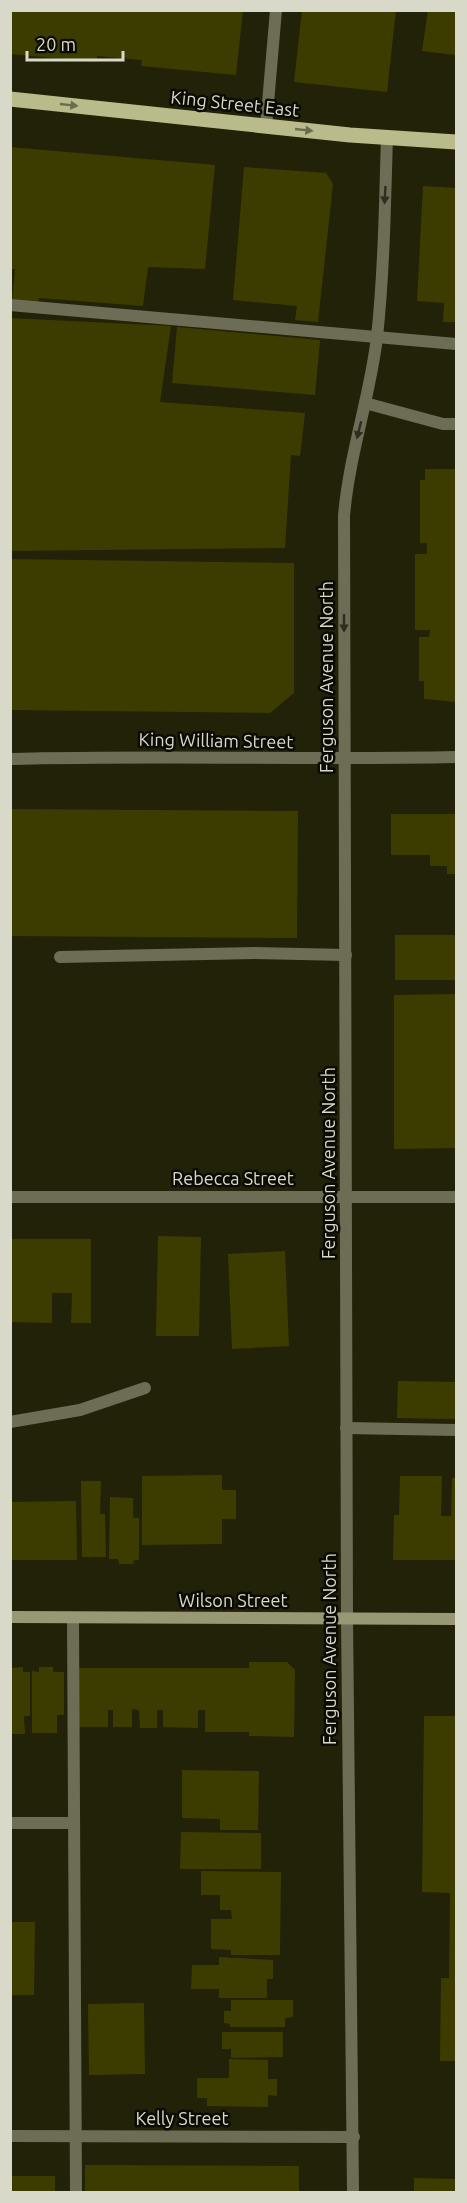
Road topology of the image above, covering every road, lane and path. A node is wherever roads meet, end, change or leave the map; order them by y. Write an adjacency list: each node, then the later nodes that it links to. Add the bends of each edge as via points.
1 (276, 10): 3 (street)
2 (10, 99): 3 (main road, King Street East, one-way to 3)
3 (266, 126): 4 (main road, King Street East, one-way to 4)
4 (387, 136): 5 (main road, King Street East); 7 (street, Ferguson Avenue North, one-way to 7)
5 (456, 142)
6 (10, 305): 7 (street)
7 (377, 337): 8 (street); 9 (street, Ferguson Avenue North)
8 (456, 344)
9 (365, 403): 10 (street); 13 (street, Ferguson Avenue North, one-way to 13, via 347,478 344,516)
10 (456, 424)
11 (456, 757): 13 (street, King William Street)
12 (10, 759): 13 (street, King William Street)
13 (344, 759): 14 (street, Ferguson Avenue North)
14 (346, 955): 15 (street); 16 (street, Ferguson Avenue North)
15 (60, 957)
16 (345, 1196): 17 (street, Rebecca Street); 18 (street, Rebecca Street); 21 (street, Ferguson Avenue North)
17 (10, 1197)
18 (456, 1197)
19 (145, 1388): 20 (street, via 80,1410)
20 (10, 1422)
21 (346, 1428): 22 (street); 25 (street, Ferguson Avenue North)
22 (456, 1430)
23 (10, 1617): 24 (main road, Wilson Street)
24 (73, 1618): 25 (main road, Wilson Street); 28 (street)
25 (347, 1618): 26 (main road, Wilson Street); 31 (street, Ferguson Avenue North)
26 (456, 1619)
27 (10, 1823): 28 (street)
28 (74, 1823): 30 (street)
29 (10, 2136): 30 (street, Kelly Street)
30 (76, 2136): 31 (street, Kelly Street); 32 (street)
31 (354, 2138): 33 (street, Ferguson Avenue North)
32 (76, 2193)
33 (353, 2193)

